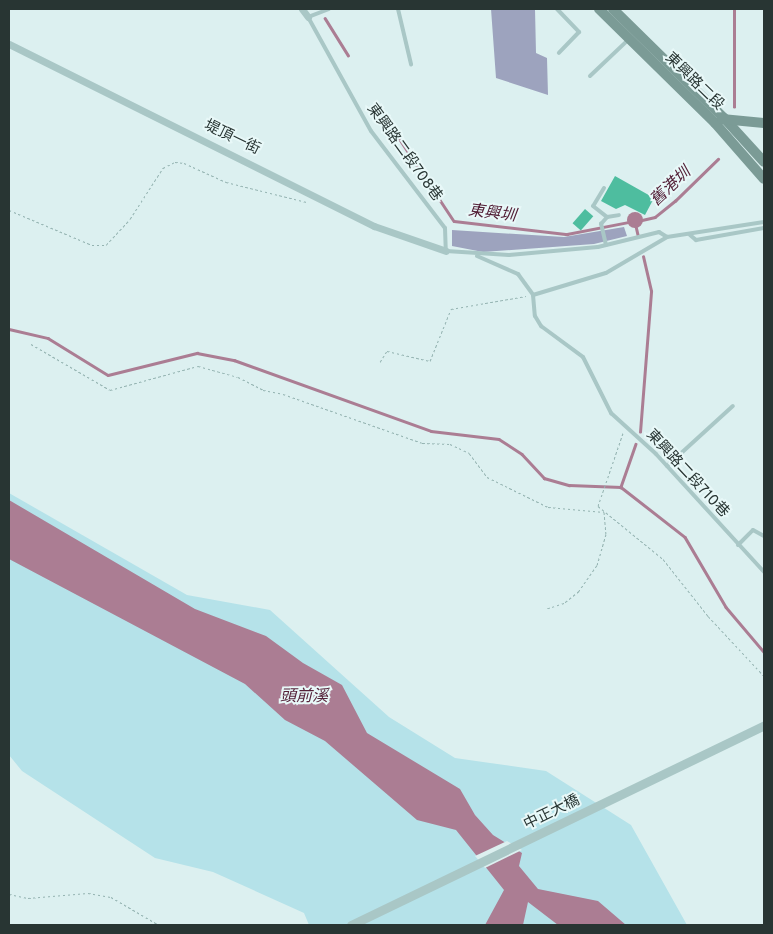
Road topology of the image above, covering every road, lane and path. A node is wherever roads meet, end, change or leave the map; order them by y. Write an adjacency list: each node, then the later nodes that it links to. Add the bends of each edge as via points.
1 (302, 9): 7 (street)
2 (329, 9): 7 (lane)
3 (398, 9): 11 (lane)
4 (557, 9): 10 (lane, via 579,32)
5 (599, 9): 8 (main road, 東興路二段)
6 (613, 9): 8 (main road, 東興路二段)
7 (308, 17): 28 (lane, 東興路二段708巷, via 371,131 445,228)
8 (632, 35): 12 (lane); 13 (main road, 東興路二段); 14 (main road, 東興路二段)
9 (9, 44): 28 (street, 堤頂一街, via 374,226)
10 (559, 53)
11 (411, 64)
12 (590, 76)
13 (724, 118): 14 (main road); 15 (main road); 16 (main road, 東興路二段)
14 (715, 123): 17 (main road, 東興路二段)
15 (764, 123)
16 (764, 162)
17 (764, 179)
18 (604, 188): 22 (lane, via 593,206)
19 (309, 202): 20 (path, via 226,182 175,162 162,168 130,219 106,245 92,245)
20 (9, 210)
21 (619, 215): 22 (lane)
22 (607, 217): 27 (lane, via 601,224)
23 (764, 222): 25 (lane)
24 (764, 228): 25 (lane, via 696,240)
25 (690, 235): 26 (lane)
26 (667, 237): 27 (lane, via 659,232); 30 (lane, via 606,273)
27 (606, 245): 29 (lane)
28 (446, 251): 29 (lane)
29 (474, 255): 30 (lane, via 518,274)
30 (533, 295): 32 (path, via 451,309 430,361 387,352); 34 (lane, 東興路二段710巷, via 535,316 541,326 583,357 611,413)
31 (31, 344): 36 (path, via 110,390 198,366 230,375 263,390 283,394 422,443 450,444 469,453 487,477 548,507)
32 (380, 362)
33 (733, 406): 35 (lane)
34 (625, 427): 35 (lane, 東興路二段710巷); 36 (path, via 598,506)
35 (667, 466): 38 (lane, 東興路二段710巷)
36 (604, 512): 40 (path, via 606,534 597,565 579,591 564,603); 41 (path, via 663,558 708,616)
37 (764, 536): 38 (lane, via 753,530)
38 (738, 545): 39 (lane, 東興路二段710巷)
39 (764, 572)
40 (546, 608)
41 (764, 676)
42 (764, 725): 45 (street, 中正大橋)
43 (9, 894): 44 (path, via 28,898 88,893 111,897)
44 (159, 925)
45 (351, 925)

